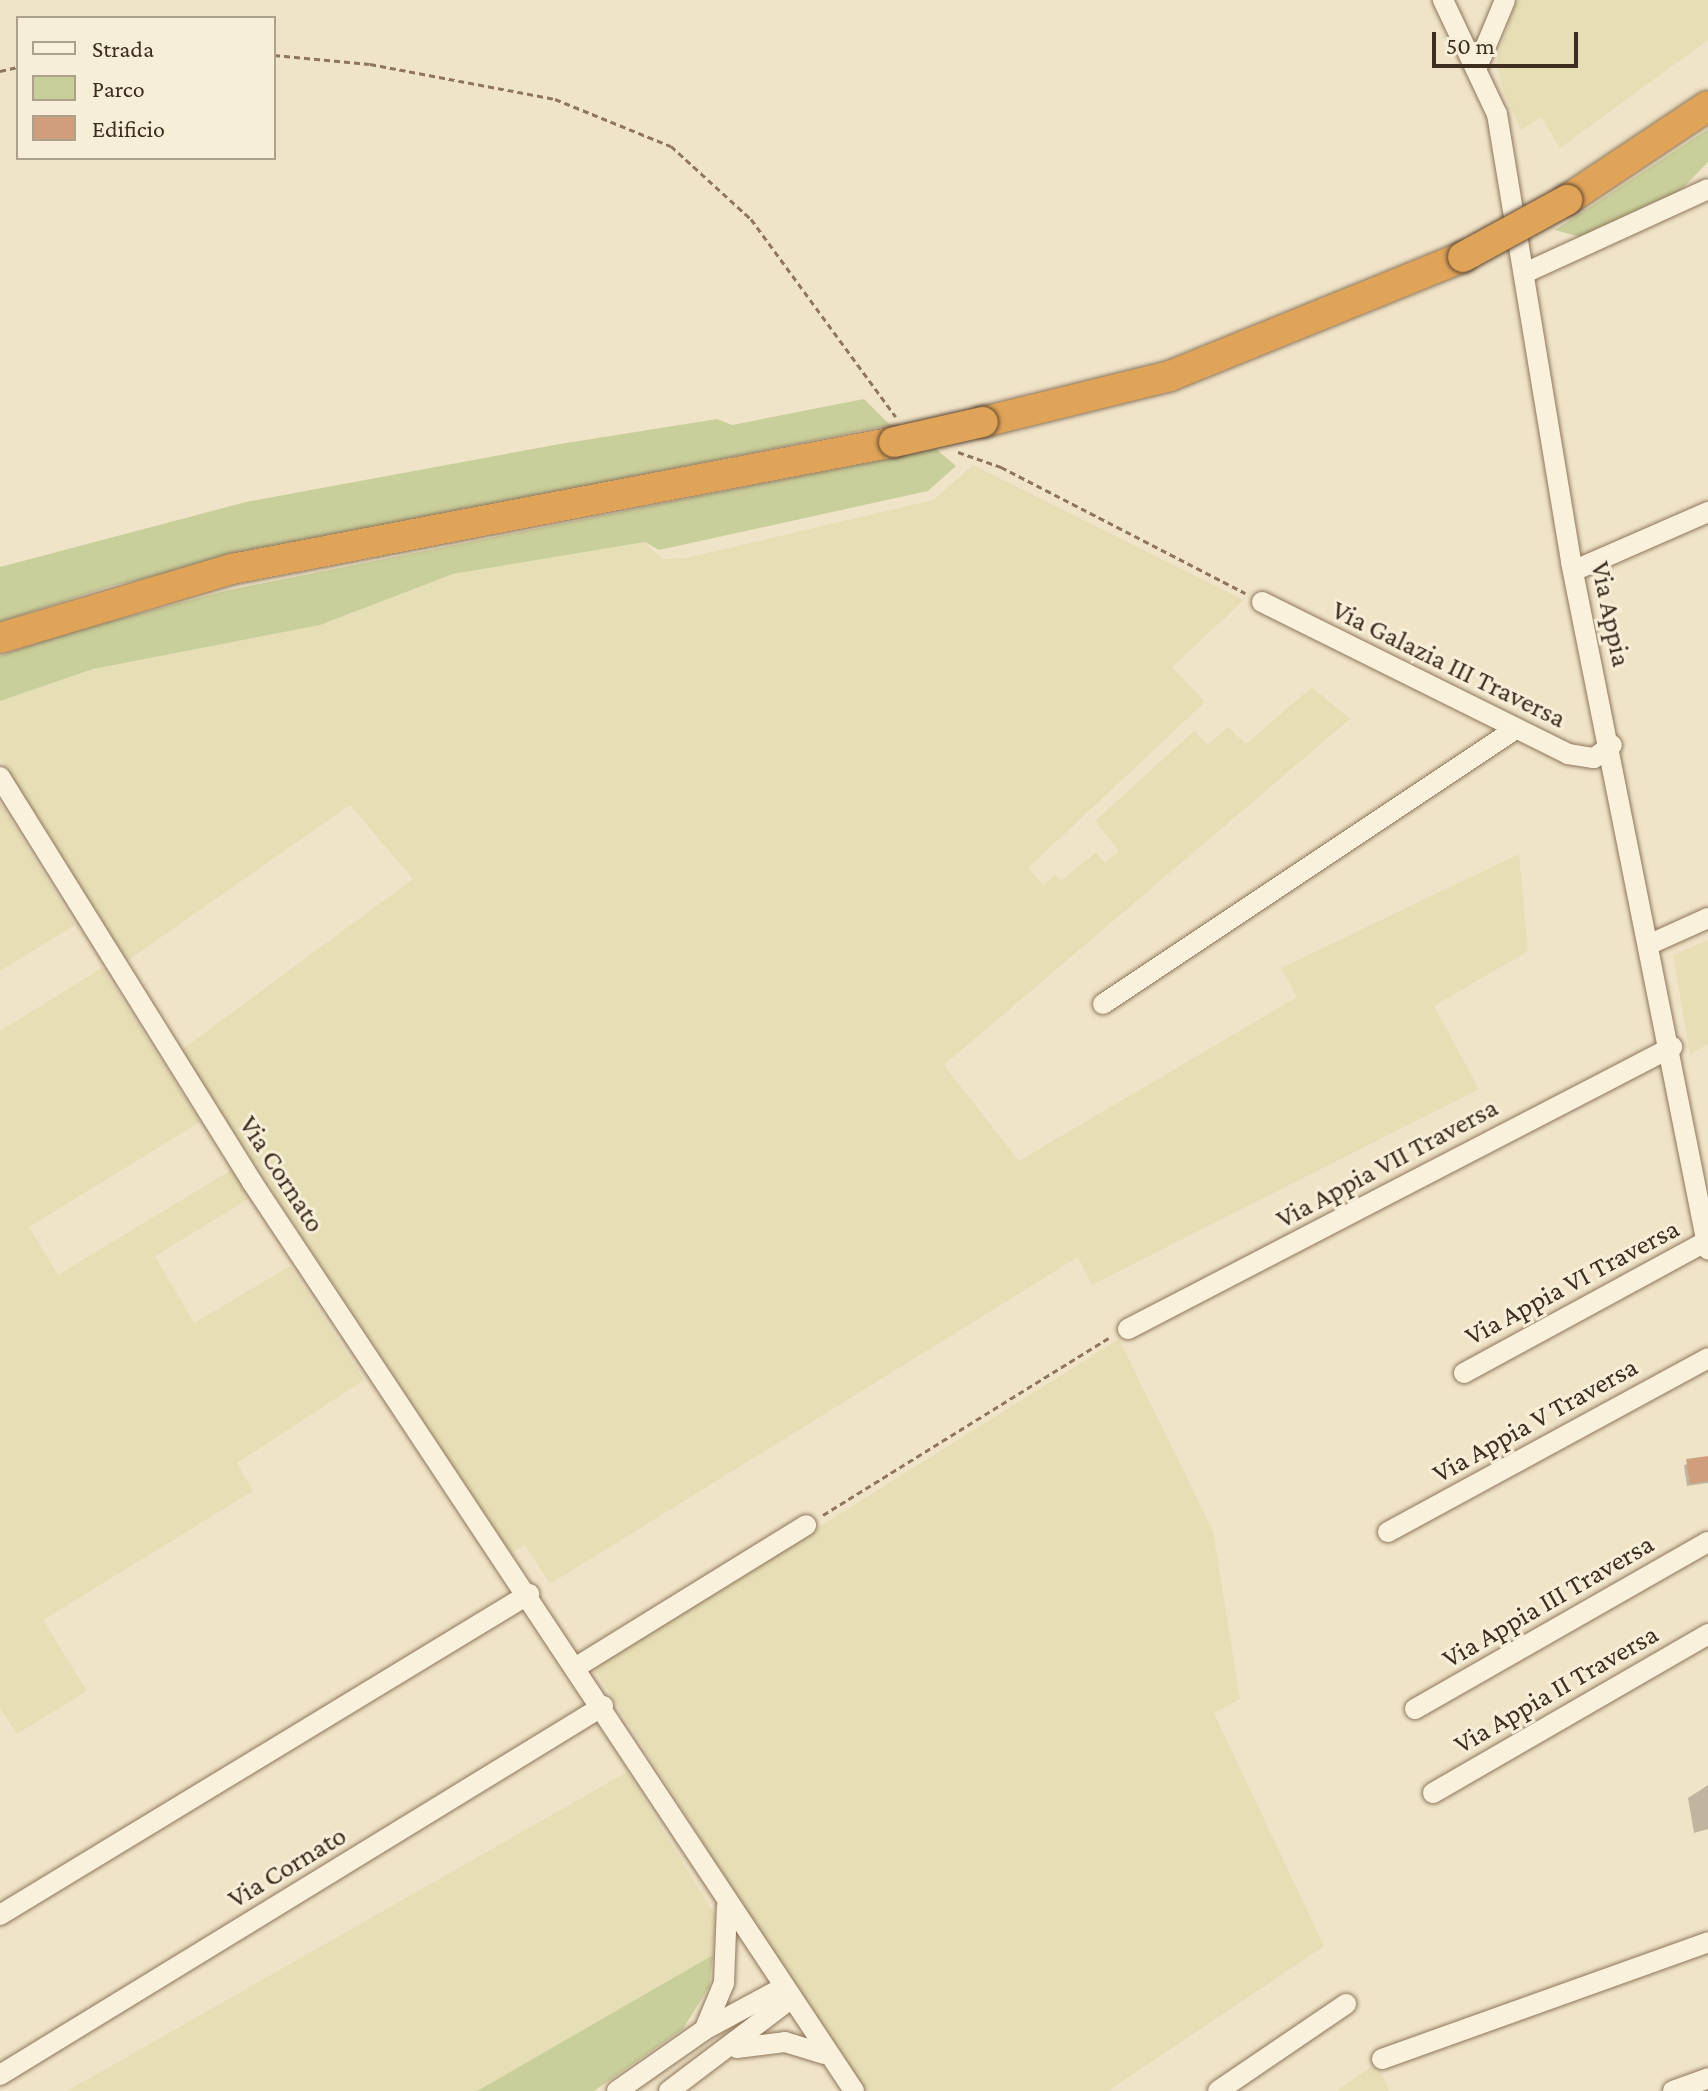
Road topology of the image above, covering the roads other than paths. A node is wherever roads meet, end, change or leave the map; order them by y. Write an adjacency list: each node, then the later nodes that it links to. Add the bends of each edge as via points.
1 (1443, 0): 3 (street, Via Appia)
2 (1505, 0): 3 (street)
3 (1478, 65): 6 (street, Via Appia, via 1497,114)
4 (1708, 106): 10 (highway, bridge, via 1567,200 1463,257 1170,376 983,422 232,569)
5 (1708, 189): 6 (street)
6 (1527, 272): 8 (street, Via Appia)
7 (1708, 512): 8 (street)
8 (1573, 571): 12 (street, Via Appia)
9 (1262, 602): 11 (street, Via Galazia III Traversa)
10 (0, 638)
11 (1515, 729): 12 (street, Via Galazia III Traversa, via 1568,754 1594,758); 16 (street)
12 (1612, 745): 15 (street, Via Appia)
13 (0, 777): 25 (street, Via Cornato, via 252,1182)
14 (1708, 918): 15 (street)
15 (1648, 945): 17 (street, Via Appia)
16 (1103, 1004)
17 (1672, 1047): 18 (street, Via Appia); 19 (street, Via Appia VII Traversa)
18 (1707, 1238): 21 (street, Via Appia VI Traversa)
19 (1128, 1329)
20 (1708, 1358): 23 (street, Via Appia V Traversa)
21 (1464, 1373)
22 (806, 1525): 27 (street)
23 (1388, 1532)
24 (1708, 1542): 29 (street, Via Appia III Traversa)
25 (529, 1594): 27 (street, Via Cornato); 32 (street)
26 (1708, 1634): 30 (street, Via Appia II Traversa)
27 (578, 1666): 28 (street, Via Cornato)
28 (603, 1706): 31 (street, Via Cornato); 40 (street, Via Cornato)
29 (1415, 1709)
30 (1433, 1793)
31 (727, 1905): 34 (street, Via Cornato); 36 (street, via 724,1983)
32 (0, 1915)
33 (1708, 1942): 39 (street)
34 (784, 1995): 36 (street); 37 (street); 38 (street, Via Cornato)
35 (1346, 2004): 45 (street)
36 (704, 2030): 42 (street)
37 (726, 2051): 38 (street, via 759,2041); 43 (street)
38 (824, 2054): 44 (street, Via Cornato)
39 (1382, 2059)
40 (0, 2075)
41 (1708, 2078): 46 (street)
42 (617, 2091)
43 (669, 2091)
44 (854, 2091)
45 (1218, 2091)
46 (1673, 2091)

